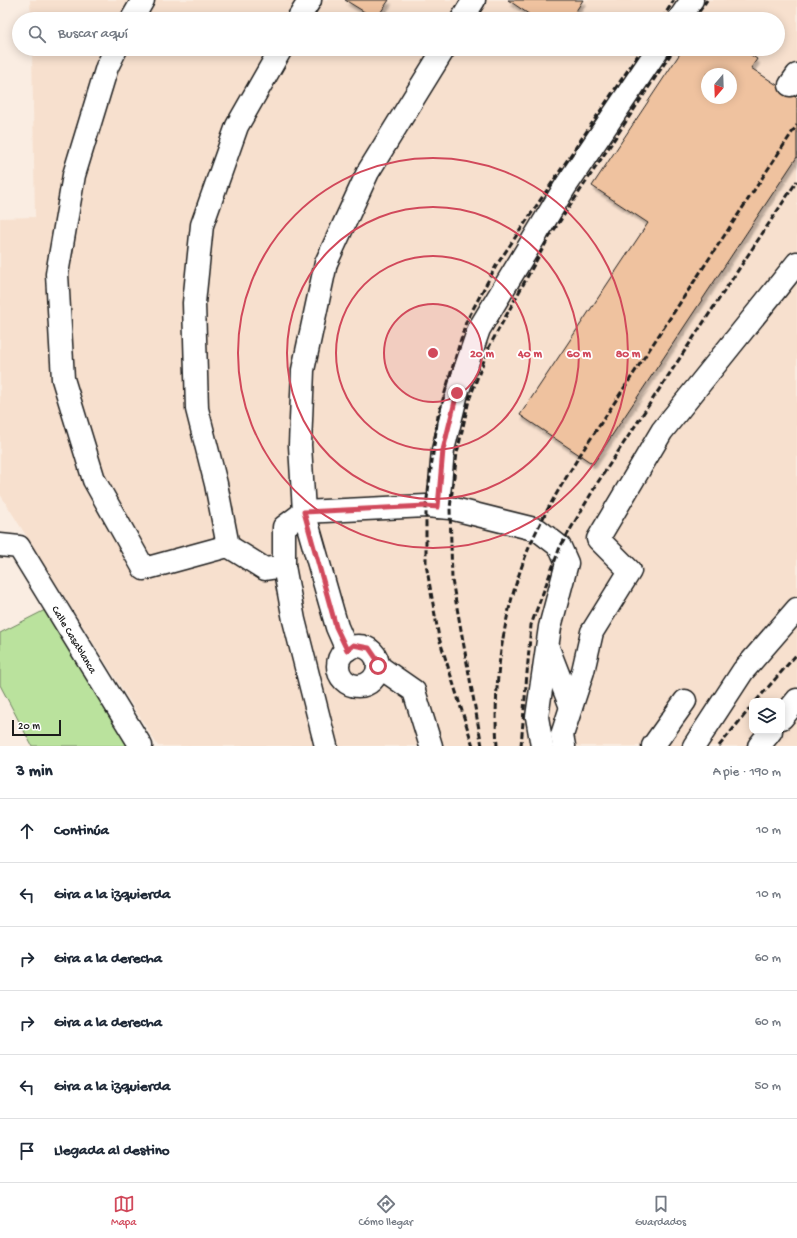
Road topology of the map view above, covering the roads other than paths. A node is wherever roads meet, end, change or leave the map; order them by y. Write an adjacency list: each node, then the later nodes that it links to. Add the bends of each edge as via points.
1 (142, 0): 5 (street)
2 (310, 0): 6 (street)
3 (474, 0): 7 (street)
4 (692, 0): 8 (street)
5 (136, 12)
6 (302, 12)
7 (466, 12)
8 (684, 12)
9 (112, 56): 17 (street, via 106,67 74,175 56,274 63,379 94,480 144,569)
10 (277, 56): 17 (street, via 237,126 201,233 194,303 197,409)
11 (440, 56): 15 (street, via 368,172 326,263 303,370 300,445)
12 (653, 56): 14 (street, via 565,187 479,329 457,393 443,450)
13 (797, 263): 25 (street, via 662,431 598,539 630,572 592,632)
14 (438, 507): 15 (street); 20 (street, via 538,530 560,547 567,563)
15 (304, 512): 18 (street, via 284,526); 21 (street, via 336,627)
16 (0, 545): 28 (street, Calle Casablanca, via 19,547)
17 (228, 546): 18 (street, via 266,569)
18 (284, 566): 29 (street, via 294,620)
19 (797, 609): 34 (street, via 743,671)
20 (547, 645): 25 (street); 31 (street, via 537,717)
21 (347, 650): 22 (street, via 353,645 369,648 378,661); 22 (street, via 340,655 337,671 347,684 363,686 376,677)
22 (378, 666): 30 (street, via 414,692)
23 (797, 700): 26 (street)
24 (685, 701): 33 (street)
25 (571, 707): 32 (street, via 562,735)
26 (785, 714)
27 (769, 734): 35 (street)
28 (141, 746)
29 (326, 746)
30 (431, 746)
31 (542, 746)
32 (564, 746)
33 (653, 746)
34 (694, 746)
35 (759, 746)

